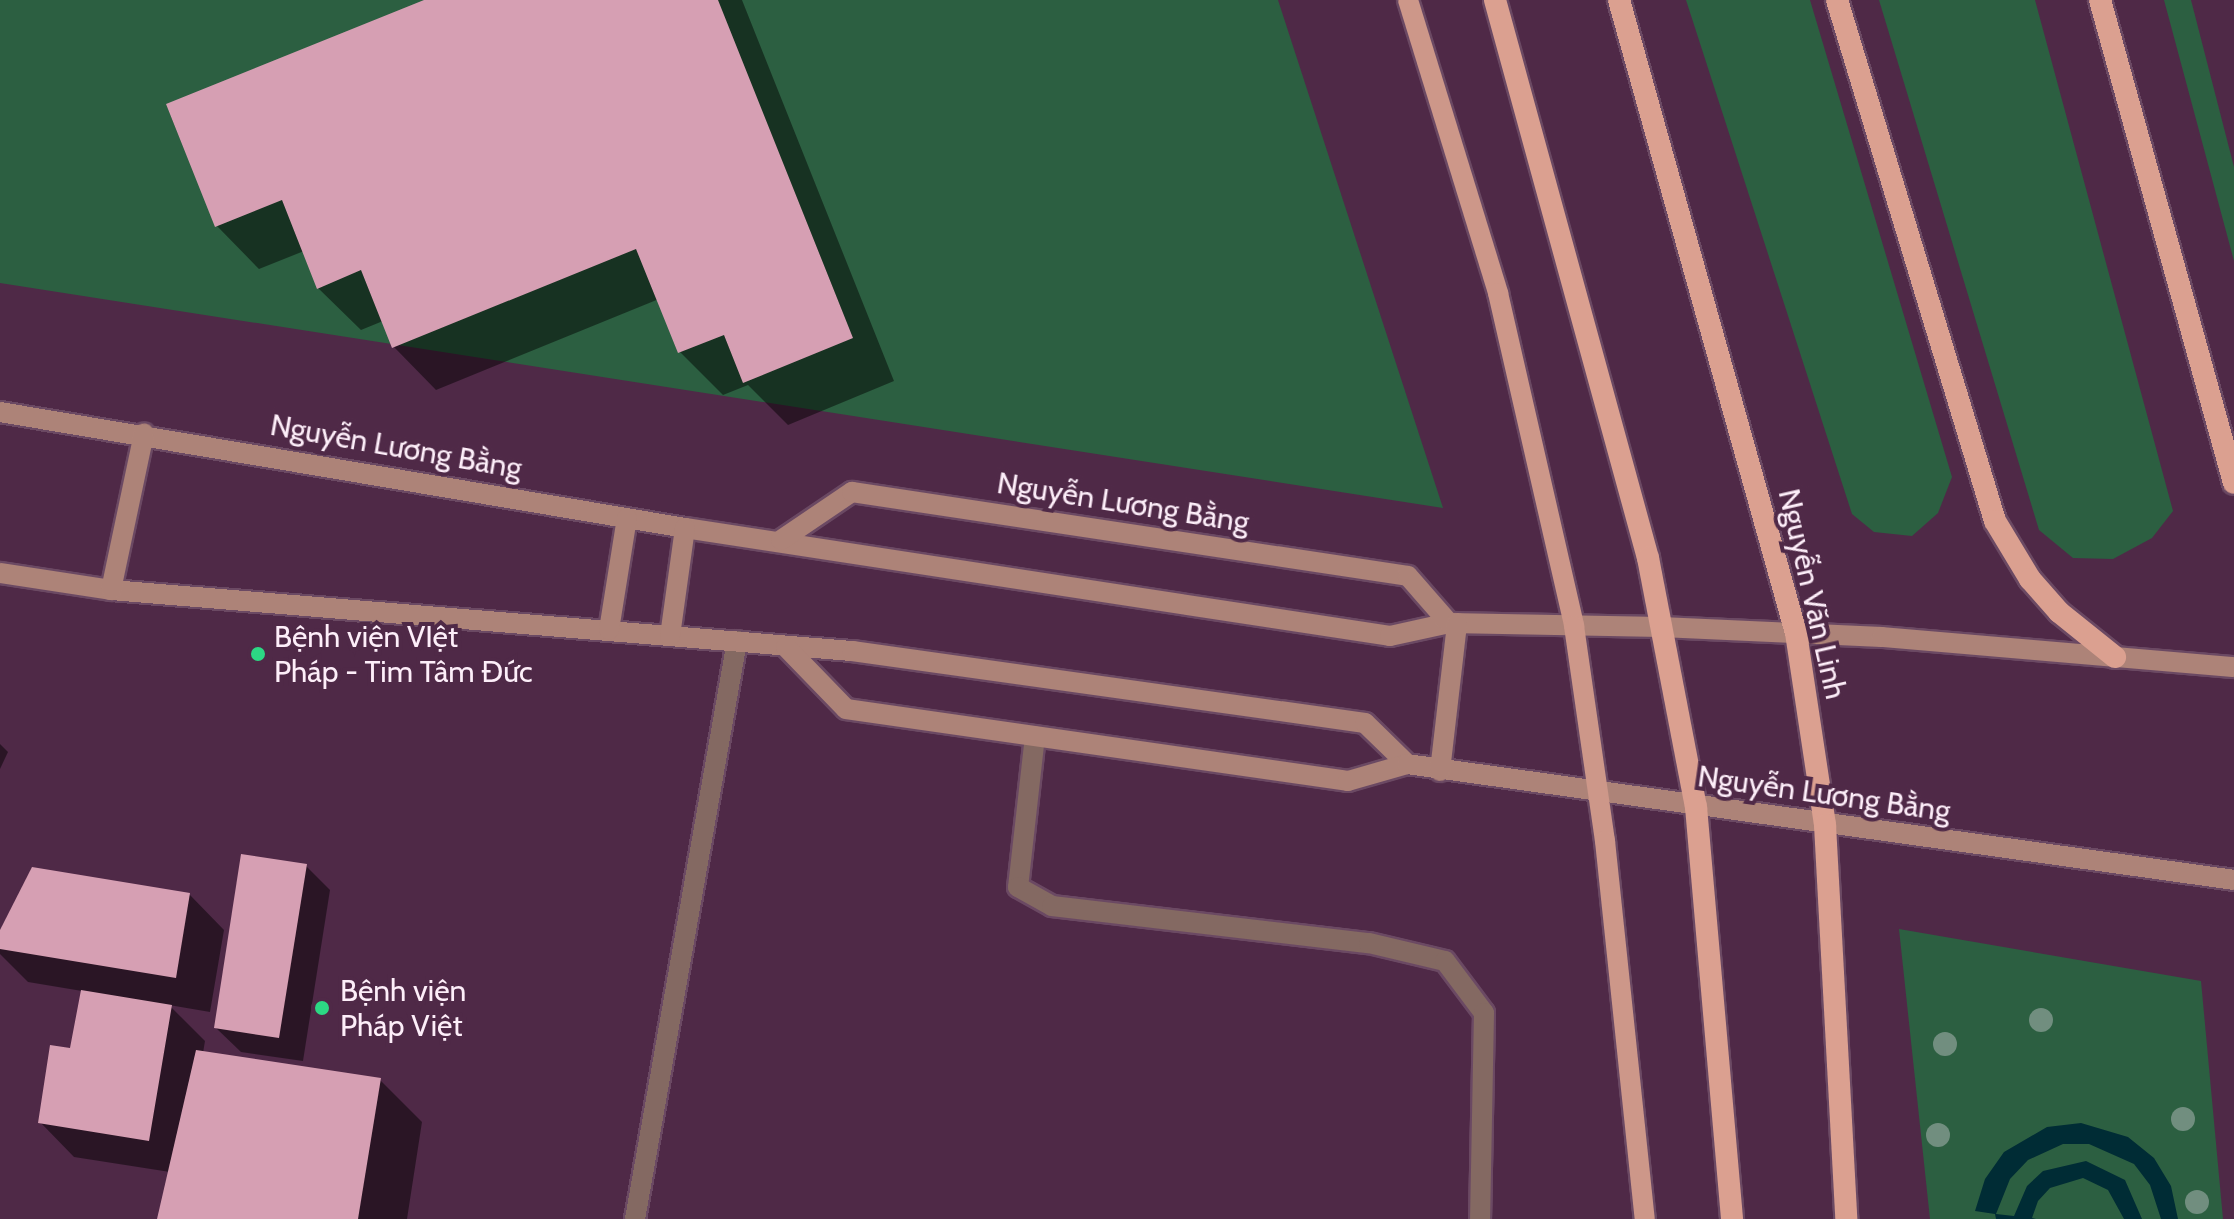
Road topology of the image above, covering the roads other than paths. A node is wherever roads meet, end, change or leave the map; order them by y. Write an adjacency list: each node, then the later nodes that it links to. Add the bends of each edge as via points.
1 (1408, 0): 15 (main road, via 1498,293)
2 (1495, 0): 16 (highway, via 1634,495)
3 (1619, 0): 18 (highway, Nguyễn Văn Linh)
4 (1837, 0): 22 (highway, via 1995,521 2030,579 2059,612)
5 (2100, 0): 8 (highway)
6 (0, 412): 7 (main road, Nguyễn Lương Bằng)
7 (144, 433): 9 (main road, Nguyễn Lương Bằng); 13 (main road)
8 (2234, 483)
9 (627, 518): 10 (main road, Nguyễn Lương Bằng); 17 (main road)
10 (685, 528): 11 (main road, Nguyễn Lương Bằng); 19 (main road)
11 (781, 540): 14 (main road, Nguyễn Lương Bằng, via 1390,636); 14 (main road, Nguyễn Lương Bằng, via 852,492 1408,576)
12 (0, 573): 13 (main road)
13 (111, 590): 17 (main road)
14 (1453, 623): 15 (main road, Nguyễn Lương Bằng); 26 (main road)
15 (1574, 626): 16 (main road, Nguyễn Lương Bằng); 27 (main road)
16 (1661, 627): 18 (main road, Nguyễn Lương Bằng); 28 (highway)
17 (609, 630): 19 (main road)
18 (1796, 633): 22 (main road, Nguyễn Lương Bằng); 29 (highway, Nguyễn Văn Linh)
19 (670, 636): 20 (main road)
20 (737, 641): 21 (main road); 31 (street)
21 (786, 647): 24 (main road, Nguyễn Lương Bằng, via 846,709); 25 (main road, via 852,651 1365,723)
22 (2115, 657): 23 (main road, Nguyễn Lương Bằng)
23 (2234, 667)
24 (1035, 736): 25 (main road, Nguyễn Lương Bằng, via 1348,781); 32 (street, via 1018,887 1052,906 1369,943 1445,961 1484,1013)
25 (1407, 764): 26 (main road, Nguyễn Lương Bằng)
26 (1440, 771): 27 (main road, Nguyễn Lương Bằng)
27 (1597, 794): 28 (main road, Nguyễn Lương Bằng); 33 (main road)
28 (1696, 807): 29 (main road, Nguyễn Lương Bằng); 34 (highway)
29 (1825, 825): 30 (main road, Nguyễn Lương Bằng); 35 (highway, Nguyễn Văn Linh)
30 (2234, 880)
31 (635, 1219)
32 (1480, 1219)
33 (1645, 1219)
34 (1732, 1219)
35 (1846, 1219)

